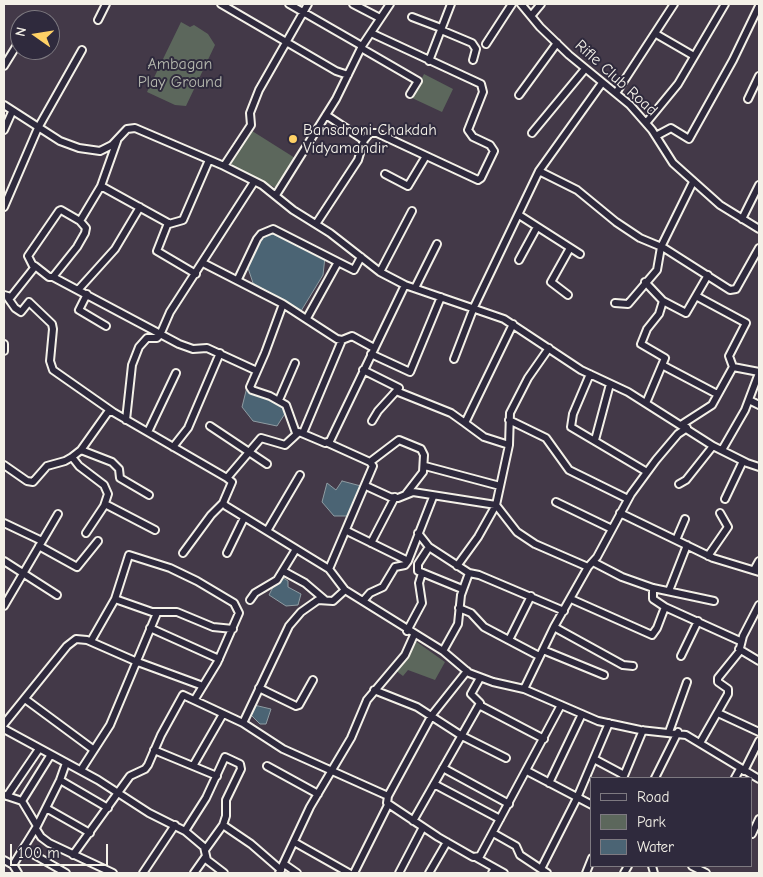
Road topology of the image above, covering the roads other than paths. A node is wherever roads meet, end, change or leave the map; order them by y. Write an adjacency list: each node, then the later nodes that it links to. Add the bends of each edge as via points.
1 (106, 4): 18 (street)
2 (222, 4): 22 (street)
3 (289, 4): 14 (street)
4 (308, 4): 14 (street)
5 (353, 4): 17 (street)
6 (390, 4): 17 (street)
7 (451, 4): 19 (street)
8 (512, 4): 24 (street)
9 (521, 4): 15 (street, Rifle Club Road)
10 (541, 4): 15 (street)
11 (674, 4): 21 (street)
12 (725, 4): 27 (street)
13 (759, 6): 45 (street, via 689,139 671,128)
14 (303, 12): 22 (street); 25 (street)
15 (531, 16): 23 (street, Rifle Club Road)
16 (412, 17): 19 (street)
17 (380, 18): 20 (street)
18 (98, 20)
19 (441, 29): 28 (street); 29 (street, via 474,45)
20 (371, 33): 25 (street); 28 (street)
21 (656, 34): 27 (street); 34 (street)
22 (285, 42): 31 (street, via 336,72); 50 (street, via 252,107 249,116 252,124)
23 (556, 43): 30 (street, Rifle Club Road); 36 (street)
24 (486, 44)
25 (361, 47): 31 (street); 35 (street, via 418,81)
26 (82, 50): 42 (street)
27 (694, 56): 41 (street, via 678,84)
28 (429, 60): 48 (street, via 483,86 468,130 494,151 478,180)
29 (473, 60)
30 (585, 69): 33 (street, Rifle Club Road); 44 (street)
31 (348, 75): 40 (street)
32 (759, 76): 37 (street)
33 (602, 83): 34 (street, Rifle Club Road); 51 (street)
34 (616, 93): 41 (street, Rifle Club Road)
35 (410, 94)
36 (519, 95)
37 (748, 99)
38 (4, 105): 39 (street)
39 (12, 112): 42 (street); 43 (street)
40 (326, 115): 47 (street); 57 (street)
41 (646, 123): 45 (street, Rifle Club Road)
42 (38, 128): 46 (street, via 90,151 100,151); 58 (street)
43 (4, 130)
44 (532, 133)
45 (656, 136): 54 (street, Rifle Club Road, via 666,156)
46 (117, 139): 49 (street, via 127,129 141,130); 56 (street)
47 (364, 140): 48 (street, via 370,132 377,133); 65 (street, via 358,160)
48 (426, 156): 52 (street, via 408,186)
49 (209, 160): 50 (street); 64 (street, via 183,220)
50 (224, 166): 53 (street)
51 (539, 171): 61 (street); 69 (street, via 577,190 616,222)
52 (385, 174)
53 (254, 182): 57 (street); 76 (street)
54 (693, 182): 62 (street, Rifle Club Road, via 725,209); 69 (street)
55 (759, 185): 62 (street)
56 (101, 186): 59 (street); 63 (street)
57 (276, 195): 65 (street)
58 (4, 207)
59 (140, 208): 64 (street); 86 (street, via 114,249)
60 (412, 211): 78 (street)
61 (519, 215): 66 (street); 95 (street)
62 (742, 218): 67 (street, Rifle Club Road)
63 (80, 221): 77 (street, via 59,211 28,256); 81 (street, via 86,228 85,233)
64 (169, 224): 79 (street, via 157,251)
65 (316, 224): 73 (street)
66 (538, 227): 70 (street); 74 (street)
67 (759, 228)
68 (438, 244): 85 (street)
69 (661, 247): 80 (street); 83 (street, via 659,266)
70 (570, 248): 72 (street); 88 (street, via 552,282)
71 (759, 248): 80 (street, via 736,289 730,290)
72 (580, 254)
73 (361, 257): 75 (street, via 354,270); 78 (street)
74 (520, 260)
75 (338, 262): 82 (street, via 273,229 256,239); 96 (street)
76 (203, 263): 79 (street); 82 (street)
77 (35, 266): 81 (street); 89 (street, via 18,289)
78 (380, 272): 84 (street)
79 (196, 274): 99 (street, via 170,312)
80 (708, 275): 90 (street)
81 (53, 277): 86 (street)
82 (238, 279): 94 (street)
83 (645, 282): 92 (street); 93 (street, via 628,304)
84 (404, 285): 85 (street); 104 (street)
85 (415, 288): 91 (street)
86 (78, 290): 87 (street)
87 (88, 294): 98 (street, via 79,310); 99 (street)
88 (568, 295)
89 (6, 296): 122 (street, via 21,312 29,302 52,324 50,361 53,370)
90 (696, 296): 92 (street, via 686,313); 109 (street, via 746,323 729,356)
91 (441, 298): 95 (street); 104 (street, via 410,372)
92 (663, 301): 108 (street, via 641,344 665,358)
93 (615, 303)
94 (283, 304): 96 (street); 111 (street)
95 (474, 307): 97 (street); 106 (street)
96 (307, 318): 100 (street)
97 (513, 324): 102 (street); 126 (street)
98 (106, 326)
99 (160, 335): 105 (street, via 193,349 203,347); 123 (street, via 147,338 139,347 132,365)
100 (342, 340): 104 (street, via 352,336); 131 (street)
101 (4, 344): 103 (street)
102 (549, 348): 114 (street); 124 (street, via 513,403)
103 (4, 351)
104 (372, 351): 110 (street)
105 (220, 354): 111 (street); 136 (street, via 188,428)
106 (454, 359)
107 (295, 362): 118 (street)
108 (662, 365): 117 (street); 120 (street)
109 (733, 366): 113 (street); 117 (street)
110 (363, 370): 116 (street, via 399,388); 133 (street)
111 (257, 371): 118 (street, via 250,389)
112 (176, 373): 129 (street)
113 (759, 373): 119 (street)
114 (590, 374): 115 (street); 132 (street, via 570,422 575,430)
115 (610, 384): 120 (street); 132 (street)
116 (396, 391): 125 (street); 126 (street, via 451,413)
117 (717, 394): 128 (street, via 712,405)
118 (279, 400): 130 (street, via 290,409)
119 (749, 400): 121 (street); 138 (street)
120 (646, 403): 128 (street)
121 (759, 405)
122 (113, 412): 123 (street); 137 (street, via 108,412)
123 (126, 420): 129 (street)
124 (509, 420): 134 (street); 157 (street, via 546,438 569,470)
125 (372, 421)
126 (465, 423): 134 (street, via 484,437)
127 (210, 426): 139 (street)
128 (684, 427): 135 (street); 147 (street)
129 (148, 432): 136 (street)
130 (296, 433): 131 (street); 139 (street, via 285,445 261,438)
131 (303, 433): 133 (street)
132 (595, 440): 147 (street)
133 (328, 443): 142 (street)
134 (509, 445): 152 (street)
135 (713, 446): 138 (street); 150 (street, via 686,480)
136 (173, 447): 149 (street)
137 (80, 450): 140 (street); 154 (street, via 112,462 119,469 120,478)
138 (722, 450): 141 (street)
139 (249, 452): 143 (street); 149 (street)
140 (72, 457): 144 (street, via 46,466 31,482); 161 (street, via 104,485 108,494)
141 (743, 461): 146 (street); 158 (street)
142 (370, 462): 145 (street, via 399,440 421,449); 151 (street, via 373,468)
143 (267, 464)
144 (4, 465)
145 (425, 466): 152 (street); 153 (street, via 419,480)
146 (759, 467)
147 (648, 472): 157 (street)
148 (300, 475): 171 (street)
149 (227, 478): 160 (street, via 232,482)
150 (678, 484)
151 (366, 486): 156 (street); 172 (street)
152 (500, 486): 162 (street)
153 (406, 494): 155 (street); 156 (street)
154 (149, 496)
155 (433, 496): 162 (street); 173 (street)
156 (394, 497): 178 (street)
157 (628, 499): 163 (street)
158 (725, 499)
159 (556, 502): 169 (street)
160 (223, 503): 166 (street); 182 (street)
161 (106, 504): 170 (street); 174 (street)
162 (496, 505): 188 (street, via 517,532 535,544); 189 (street)
163 (620, 513): 169 (street); 175 (street)
164 (720, 513): 184 (street, via 728,527)
165 (58, 514): 177 (street)
166 (244, 518): 171 (street); 183 (street)
167 (685, 519): 175 (street)
168 (4, 523): 177 (street)
169 (612, 529): 188 (street)
170 (155, 530)
171 (266, 531): 181 (street)
172 (346, 531): 178 (street); 190 (street)
173 (418, 533): 180 (street); 186 (street)
174 (86, 534)
175 (676, 540): 179 (street)
176 (98, 541): 177 (street, via 77,568)
177 (41, 543): 194 (street)
178 (372, 543): 186 (street)
179 (687, 545): 184 (street); 199 (street)
180 (429, 547): 189 (street); 193 (street, via 418,564 417,569)
181 (296, 548): 190 (street); 191 (street)
182 (183, 553)
183 (227, 553)
184 (708, 556): 192 (street)
185 (4, 561): 194 (street)
186 (408, 561): 206 (street, via 395,567 383,586)
187 (759, 561): 192 (street)
188 (591, 565): 196 (street); 203 (street)
189 (457, 566): 195 (street)
190 (329, 569): 198 (street)
191 (284, 571): 204 (street); 205 (street)
192 (757, 571)
193 (422, 572): 197 (street); 218 (street, via 418,583 422,603)
194 (23, 574): 200 (street); 209 (street)
195 (469, 574): 197 (street); 201 (street)
196 (653, 588): 199 (street); 210 (street, via 653,599)
197 (462, 589): 211 (street)
198 (346, 590): 205 (street, via 333,601); 206 (street)
199 (669, 591): 207 (street)
200 (56, 595)
201 (531, 596): 212 (street); 219 (street)
202 (115, 599): 213 (street); 217 (street, via 130,555 170,568 234,603 239,613); 221 (street)
203 (570, 599): 210 (street, via 652,635); 212 (street)
204 (250, 600)
205 (325, 600): 236 (street, via 312,604 289,626)
206 (363, 601): 218 (street)
207 (714, 601)
208 (759, 604): 220 (street)
209 (4, 606)
210 (665, 606): 214 (street)
211 (459, 608): 219 (street, via 471,613 484,627); 223 (street, via 458,624)
212 (564, 611): 215 (street)
213 (157, 612): 216 (street); 217 (street, via 177,612 213,627)
214 (698, 621): 220 (street); 225 (street)
215 (554, 627): 224 (street); 229 (street, via 623,665)
216 (150, 628): 226 (street); 228 (street)
217 (233, 629): 226 (street)
218 (410, 633): 223 (street); 238 (street, via 405,655)
219 (510, 640): 224 (street)
220 (740, 641): 222 (street)
221 (91, 642): 228 (street); 239 (street, via 76,639 67,646)
222 (739, 649): 227 (street); 243 (street, via 718,678 728,691)
223 (443, 651): 230 (street)
224 (541, 653): 231 (street); 237 (street)
225 (681, 656)
226 (219, 659): 235 (street)
227 (759, 659)
228 (135, 661): 235 (street); 260 (street, via 110,725)
229 (633, 666)
230 (467, 671): 232 (street); 246 (street)
231 (604, 674)
232 (480, 678): 237 (street); 241 (street, via 471,694)
233 (313, 680): 236 (street, via 296,706)
234 (686, 682): 252 (street)
235 (203, 686): 240 (street)
236 (259, 688): 247 (street)
237 (524, 689): 242 (street)
238 (374, 690): 246 (street); 272 (street)
239 (25, 699): 249 (street); 260 (street)
240 (195, 699): 244 (street); 261 (street, via 186,695 180,697)
241 (479, 705): 255 (street); 256 (street)
242 (561, 705): 245 (street); 256 (street)
243 (718, 713): 254 (street); 258 (street)
244 (223, 714): 247 (street); 266 (street)
245 (582, 714): 248 (street); 279 (street)
246 (432, 715): 255 (street); 284 (street)
247 (243, 723): 272 (street, via 283,749)
248 (609, 723): 251 (street); 264 (street)
249 (4, 724)
250 (4, 729): 259 (street)
251 (643, 730): 252 (street); 274 (street)
252 (669, 732): 253 (street)
253 (678, 732): 258 (street); 275 (street)
254 (759, 732)
255 (462, 736): 263 (street); 268 (street)
256 (544, 739): 271 (street)
257 (759, 741): 270 (street)
258 (700, 743): 270 (street)
259 (39, 749): 262 (street); 283 (street)
260 (94, 750): 269 (street)
261 (154, 750): 266 (street); 281 (street, via 145,769 133,772)
262 (50, 756): 265 (street); 286 (street)
263 (506, 758)
264 (594, 759): 274 (street); 285 (street)
265 (66, 762): 269 (street); 278 (street)
266 (193, 766): 273 (street)
267 (267, 766): 282 (street)
268 (443, 768): 280 (street); 287 (street)
269 (81, 770): 281 (street)
270 (742, 770): 276 (street); 277 (street)
271 (527, 771): 279 (street); 287 (street)
272 (331, 772): 282 (street); 284 (street)
273 (217, 776): 296 (street, via 226,757 241,767 226,800); 299 (street)
274 (624, 776)
275 (656, 777)
276 (736, 777)
277 (759, 779)
278 (60, 780): 290 (street); 291 (street)
279 (549, 783): 285 (street)
280 (434, 784): 292 (street); 294 (street)
281 (118, 793): 291 (street); 295 (street)
282 (318, 794): 303 (street)
283 (5, 796): 286 (street)
284 (388, 796): 289 (street)
285 (577, 798): 288 (street); 314 (street)
286 (22, 801): 298 (street)
287 (509, 804): 292 (street)
288 (590, 804)
289 (388, 805): 294 (street); 323 (street)
290 (46, 808): 298 (street); 301 (street)
291 (108, 808): 301 (street)
292 (500, 819): 302 (street)
293 (759, 819): 300 (street)
294 (413, 821): 297 (street)
295 (175, 825): 299 (street); 315 (street)
296 (223, 825): 306 (street); 312 (street)
297 (423, 827): 304 (street); 324 (street)
298 (35, 829): 305 (street); 307 (street, via 49,843)
299 (185, 831): 306 (street, via 201,843)
300 (753, 832)
301 (90, 833): 307 (street)
302 (492, 833): 308 (street); 314 (street, via 516,846 520,855)
303 (294, 842): 312 (street); 322 (street)
304 (447, 842): 308 (street); 325 (street)
305 (25, 847): 310 (street); 317 (street)
306 (205, 853): 319 (street); 320 (street, via 207,860)
307 (73, 855): 318 (street)
308 (477, 858): 313 (street)
309 (4, 860): 310 (street)
310 (13, 865): 316 (street)
311 (694, 867): 327 (street)
312 (281, 869): 321 (street)
313 (494, 871): 326 (street)
314 (544, 871)
315 (147, 872)
316 (18, 873)
317 (66, 873)
318 (113, 873)
319 (194, 873)
320 (224, 873)
321 (297, 873)
322 (349, 873)
323 (354, 873)
324 (399, 873)
325 (429, 873)
326 (504, 873)
327 (706, 873)

